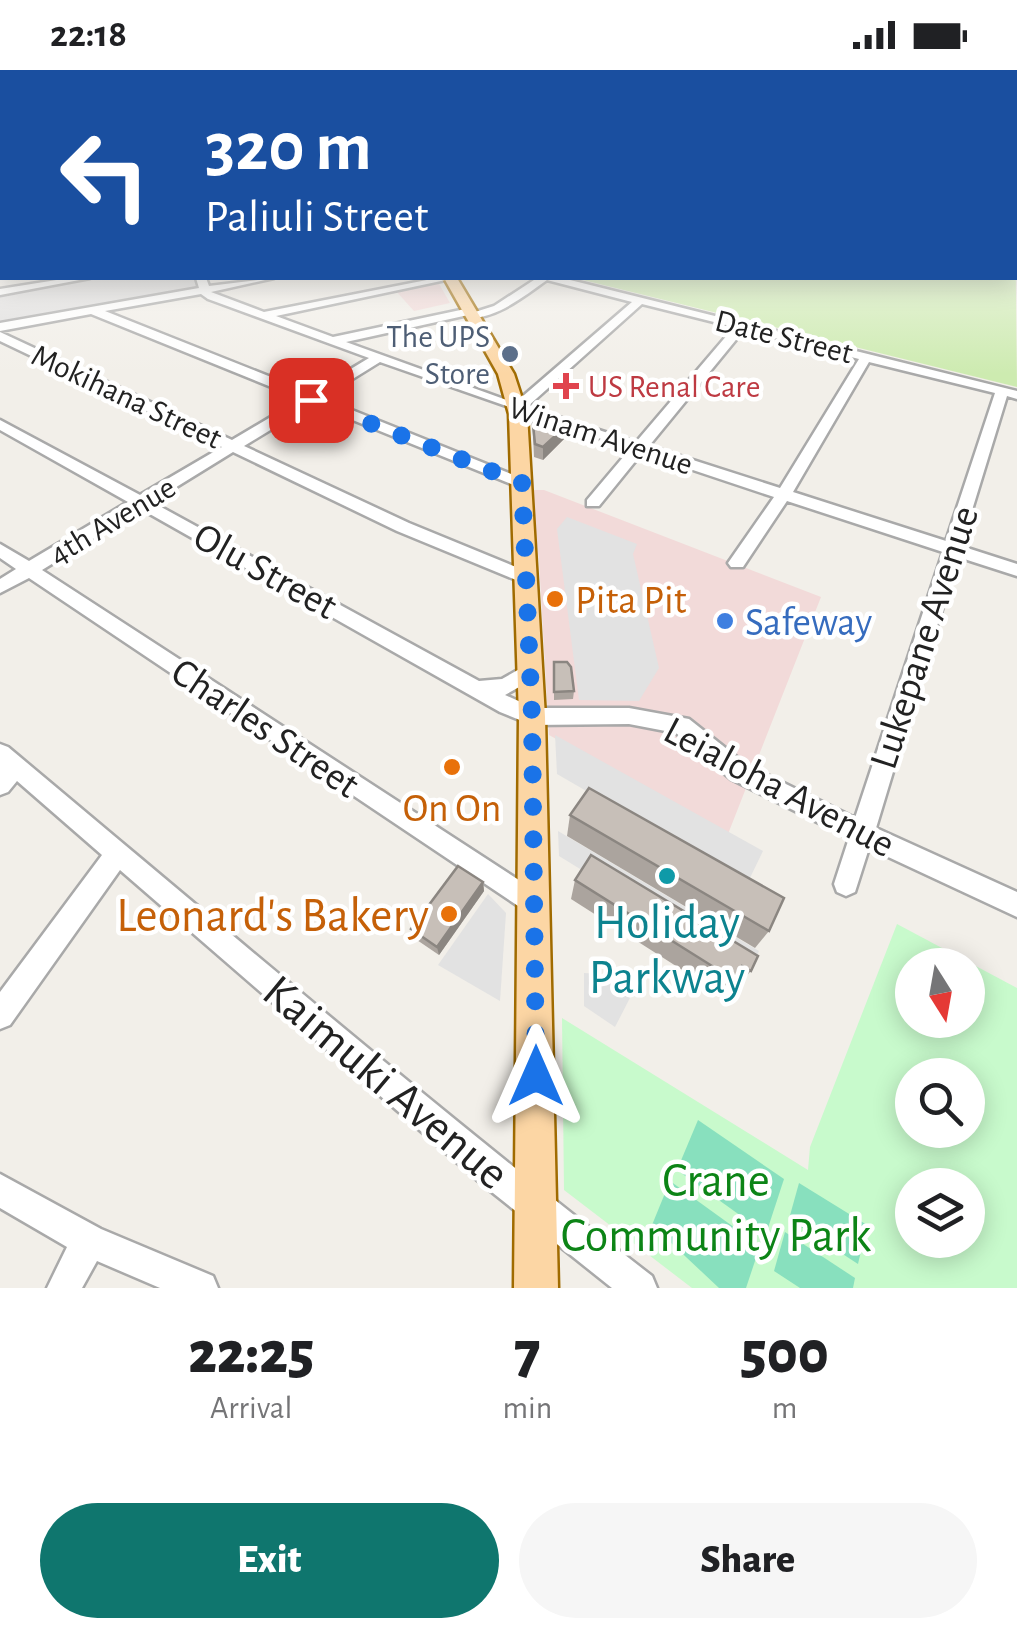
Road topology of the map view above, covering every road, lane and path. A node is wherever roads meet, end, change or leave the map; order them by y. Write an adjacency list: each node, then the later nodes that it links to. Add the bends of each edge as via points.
1 (73, 280): 8 (street)
2 (247, 280): 7 (street)
3 (440, 280): 12 (street)
4 (451, 280): 11 (main road)
5 (539, 280): 11 (street, via 498,308)
6 (558, 280): 9 (street, Date Street)
7 (203, 284): 10 (street); 12 (street, Winam Avenue, via 212,298)
8 (0, 292)
9 (640, 300): 13 (street, Date Street); 20 (street)
10 (92, 310): 14 (street); 22 (street)
11 (471, 314): 16 (street); 19 (main road)
12 (264, 315): 16 (street, Winam Avenue)
13 (741, 326): 17 (street, Date Street); 28 (street)
14 (0, 327)
15 (0, 336): 27 (street, Mokihana Street)
16 (332, 340): 18 (street, Winam Avenue)
17 (866, 357): 21 (street, Date Street); 30 (street)
18 (378, 359): 22 (street, 4th Avenue); 23 (street, Winam Avenue)
19 (506, 374): 20 (street, via 528,383); 23 (main road)
20 (546, 381): 23 (street)
21 (1010, 393): 33 (street, Lukepane Avenue)
22 (311, 400): 27 (street, 4th Avenue); 29 (street)
23 (517, 408): 24 (street, Winam Avenue); 26 (main road)
24 (546, 418): 26 (street, via 527,424); 28 (street, Winam Avenue)
25 (0, 424): 31 (street, Olu Street)
26 (519, 441): 29 (main road)
27 (234, 446): 31 (street, 4th Avenue); 38 (street, Mokihana Street, via 402,528)
28 (638, 448): 30 (street, Winam Avenue); 32 (street)
29 (522, 483): 38 (main road)
30 (784, 494): 33 (street, Winam Avenue); 35 (street)
31 (144, 501): 36 (street, 4th Avenue); 41 (street, Olu Street)
32 (592, 503)
33 (952, 549): 37 (street, Winam Avenue); 44 (street, Lukepane Avenue)
34 (0, 550): 36 (street, Charles Street)
35 (737, 563)
36 (29, 569): 39 (street, 4th Avenue); 47 (street, Charles Street)
37 (1017, 570)
38 (527, 578): 40 (main road)
39 (0, 587)
40 (530, 672): 41 (street, via 506,687); 42 (main road)
41 (477, 689): 42 (street, Olu Street)
42 (532, 717): 44 (street, Leialoha Avenue, via 629,716 682,724 739,772); 47 (main road)
43 (5, 768): 45 (street, Kaimuki Avenue)
44 (860, 830): 46 (street, Lukepane Avenue); 48 (street, Leialoha Avenue)
45 (118, 853): 49 (street); 51 (street, Kaimuki Avenue)
46 (846, 884)
47 (533, 904): 51 (main road)
48 (1017, 905)
49 (0, 1015)
50 (0, 1190): 52 (street)
51 (537, 1208): 55 (main road); 56 (street, Kaimuki Avenue)
52 (89, 1242): 53 (street); 54 (street)
53 (64, 1288)
54 (201, 1288)
55 (536, 1288)
56 (640, 1288)

